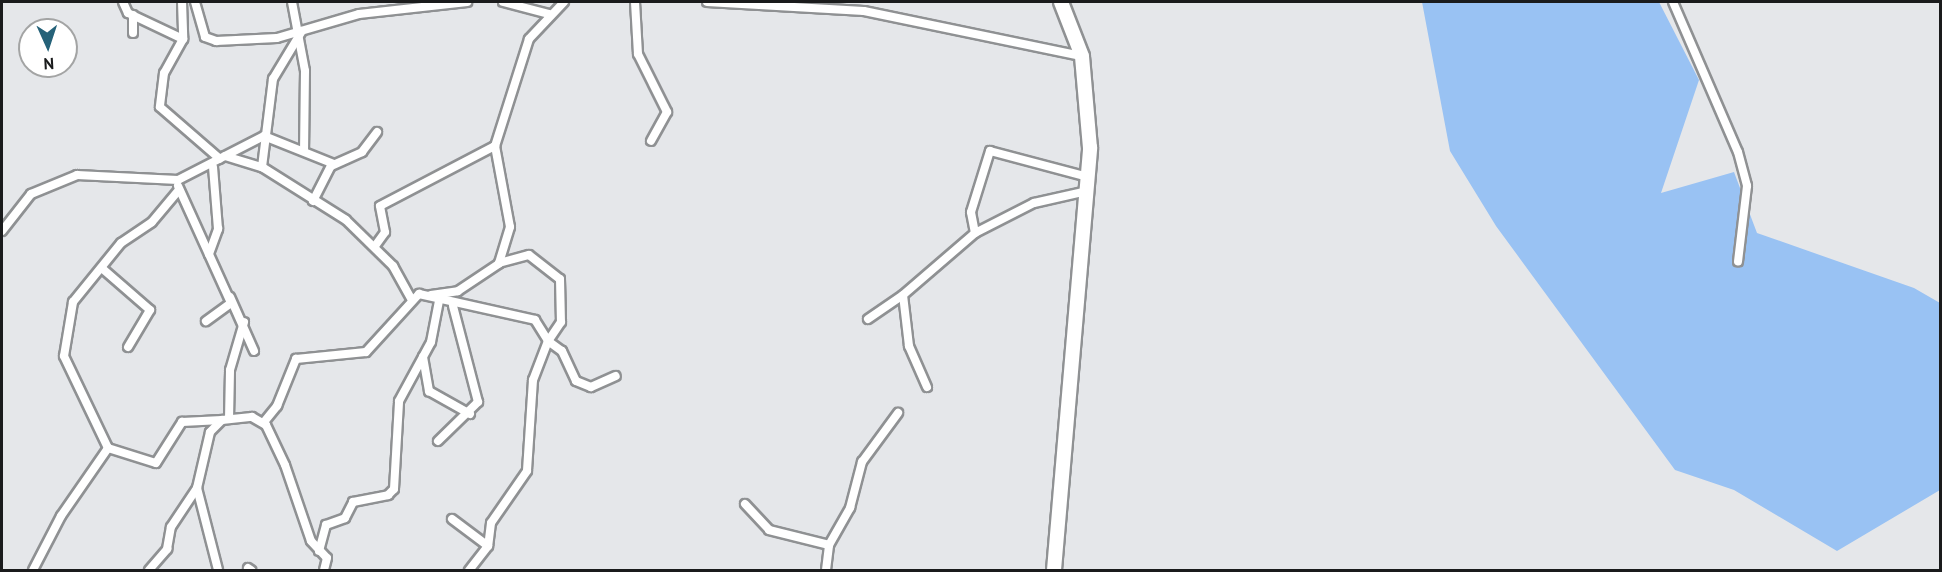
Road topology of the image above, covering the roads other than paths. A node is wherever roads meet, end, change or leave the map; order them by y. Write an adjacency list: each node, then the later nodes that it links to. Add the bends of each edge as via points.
1 (123, 2): 13 (street)
2 (182, 2): 16 (street)
3 (195, 2): 14 (street, via 208,40 272,39)
4 (292, 2): 14 (street)
5 (467, 2): 14 (street, via 359,14)
6 (503, 2): 12 (street)
7 (564, 2): 12 (street)
8 (635, 2): 20 (street, via 638,54 667,112)
9 (706, 2): 17 (street, via 864,11)
10 (1061, 2): 17 (highway)
11 (1674, 2): 36 (street, via 1738,152 1747,186)
12 (549, 14): 21 (street, via 530,39)
13 (133, 15): 15 (street); 16 (street)
14 (302, 31): 19 (street, via 273,79); 22 (street)
15 (133, 33)
16 (183, 39): 23 (street, via 164,73 160,107)
17 (1082, 56): 27 (highway)
18 (377, 132): 24 (street, via 362,152)
19 (264, 136): 22 (street); 23 (street); 26 (street)
20 (651, 141)
21 (495, 147): 34 (street, via 380,206 385,232); 37 (street, via 510,227)
22 (304, 149): 24 (street)
23 (222, 158): 25 (street); 26 (street)
24 (334, 164): 31 (street)
25 (213, 166): 28 (street); 35 (street, via 218,229)
26 (262, 167): 31 (street)
27 (1088, 177): 30 (highway); 33 (street, via 990,151 970,212)
28 (178, 180): 29 (street); 32 (street, via 77,175 30,194)
29 (178, 191): 35 (street); 38 (street, via 152,222 123,241)
30 (1087, 191): 33 (street, via 1034,203); 72 (highway)
31 (313, 201): 34 (street, via 346,220)
32 (2, 231)
33 (975, 233): 40 (street)
34 (375, 246): 42 (street)
35 (209, 254): 41 (street)
36 (1738, 261)
37 (500, 263): 39 (street, via 458,291); 48 (street, via 529,255 560,279 561,322)
38 (104, 270): 49 (street, via 149,309); 59 (street, via 73,302 64,357)
39 (431, 295): 42 (street); 43 (street)
40 (903, 295): 45 (street); 53 (street, via 909,346)
41 (230, 297): 46 (street, via 230,307); 47 (street)
42 (411, 298): 57 (street, via 366,352 296,359 277,406)
43 (439, 301): 44 (street); 51 (street)
44 (453, 306): 48 (street, via 528,316); 55 (street, via 478,393)
45 (867, 319)
46 (206, 321)
47 (244, 322): 50 (street); 56 (street, via 230,370)
48 (548, 341): 52 (street, via 562,351 566,368 586,388); 64 (street, via 533,380 527,471 491,523)
49 (128, 347)
50 (254, 351)
51 (423, 357): 55 (street, via 429,391); 65 (street, via 399,401 394,489 388,495 353,502 345,518 326,525)
52 (616, 376)
53 (927, 387)
54 (898, 413): 63 (street, via 874,440 856,476 850,508)
55 (470, 414): 58 (street)
56 (225, 419): 57 (street, via 252,417); 59 (street, via 182,422 156,463); 60 (street, via 204,443)
57 (264, 422): 65 (street, via 310,541)
58 (438, 441)
59 (108, 448): 66 (street, via 61,516)
60 (197, 488): 67 (street, via 171,526 167,549); 68 (street)
61 (745, 504): 63 (street, via 769,530)
62 (452, 519): 64 (street)
63 (829, 545): 71 (street)
64 (488, 546): 70 (street)
65 (319, 550): 69 (street, via 328,559)
66 (33, 570)
67 (149, 570)
68 (218, 570)
69 (324, 570)
70 (469, 570)
71 (826, 570)
72 (1054, 570)

